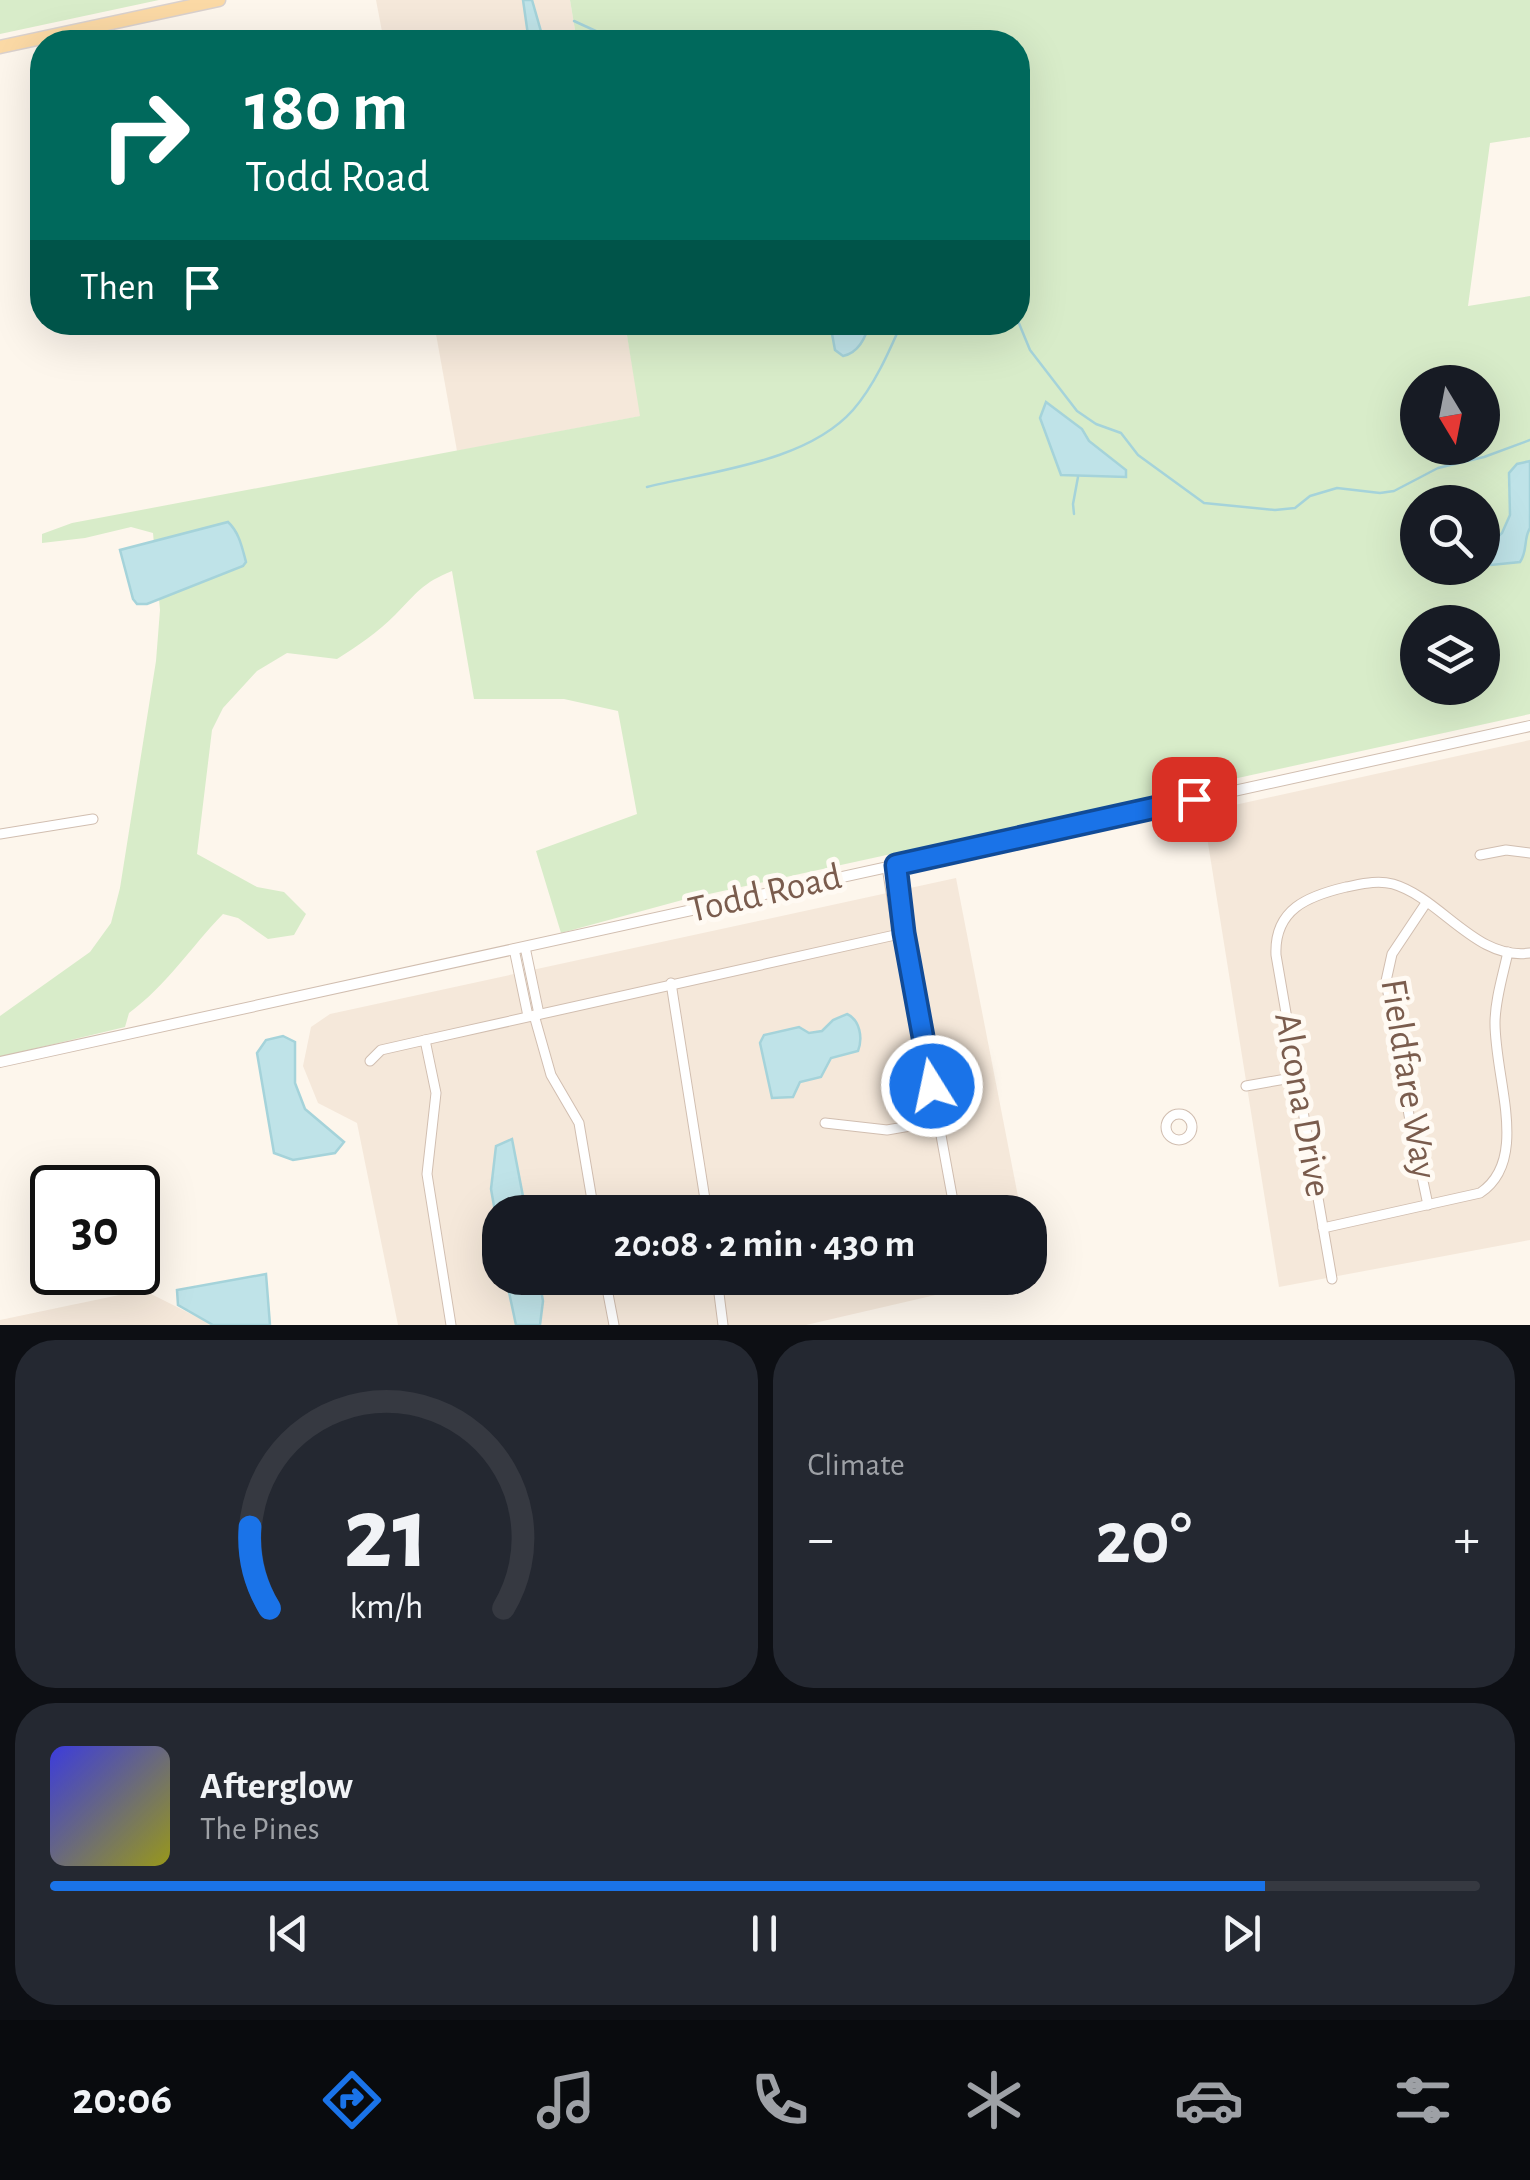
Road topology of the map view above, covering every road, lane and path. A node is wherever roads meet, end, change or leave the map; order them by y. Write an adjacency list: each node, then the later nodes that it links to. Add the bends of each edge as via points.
1 (219, 0): 2 (main road)
2 (82, 30)
3 (30, 41): 4 (main road)
4 (0, 48)
5 (1530, 726): 10 (street, Todd Road)
6 (93, 818): 7 (street)
7 (0, 834)
8 (1530, 853): 9 (street)
9 (1480, 855)
10 (892, 866): 12 (street, via 896,922); 13 (street, Todd Road)
11 (1426, 903): 14 (street); 21 (street, Alcona Drive, via 1396,885 1367,883 1303,900 1287,914 1276,954); 30 (street, Fieldfare Way, via 1392,954 1386,981)
12 (904, 933): 16 (street); 23 (street)
13 (520, 948): 17 (street); 20 (street, Todd Road)
14 (1508, 952): 15 (street); 25 (street, via 1496,1026)
15 (1530, 952)
16 (671, 983): 17 (street); 28 (street)
17 (533, 1015): 18 (street); 27 (street, via 551,1075 578,1123)
18 (425, 1040): 19 (street, via 381,1050); 35 (street, via 436,1094 427,1174)
19 (370, 1061)
20 (0, 1062)
21 (1297, 1077): 22 (street); 31 (street, Alcona Drive)
22 (1246, 1086)
23 (938, 1121): 24 (street, via 888,1130); 29 (street)
24 (824, 1123)
25 (1519, 1138)
26 (1516, 1157): 30 (street, via 1504,1178 1480,1194)
27 (591, 1195)
28 (704, 1195)
29 (952, 1195)
30 (1428, 1205): 31 (street)
31 (1323, 1228): 32 (street, Alcona Drive)
32 (1332, 1279)
33 (609, 1295): 36 (street)
34 (719, 1295): 37 (street)
35 (451, 1325)
36 (614, 1325)
37 (722, 1325)

